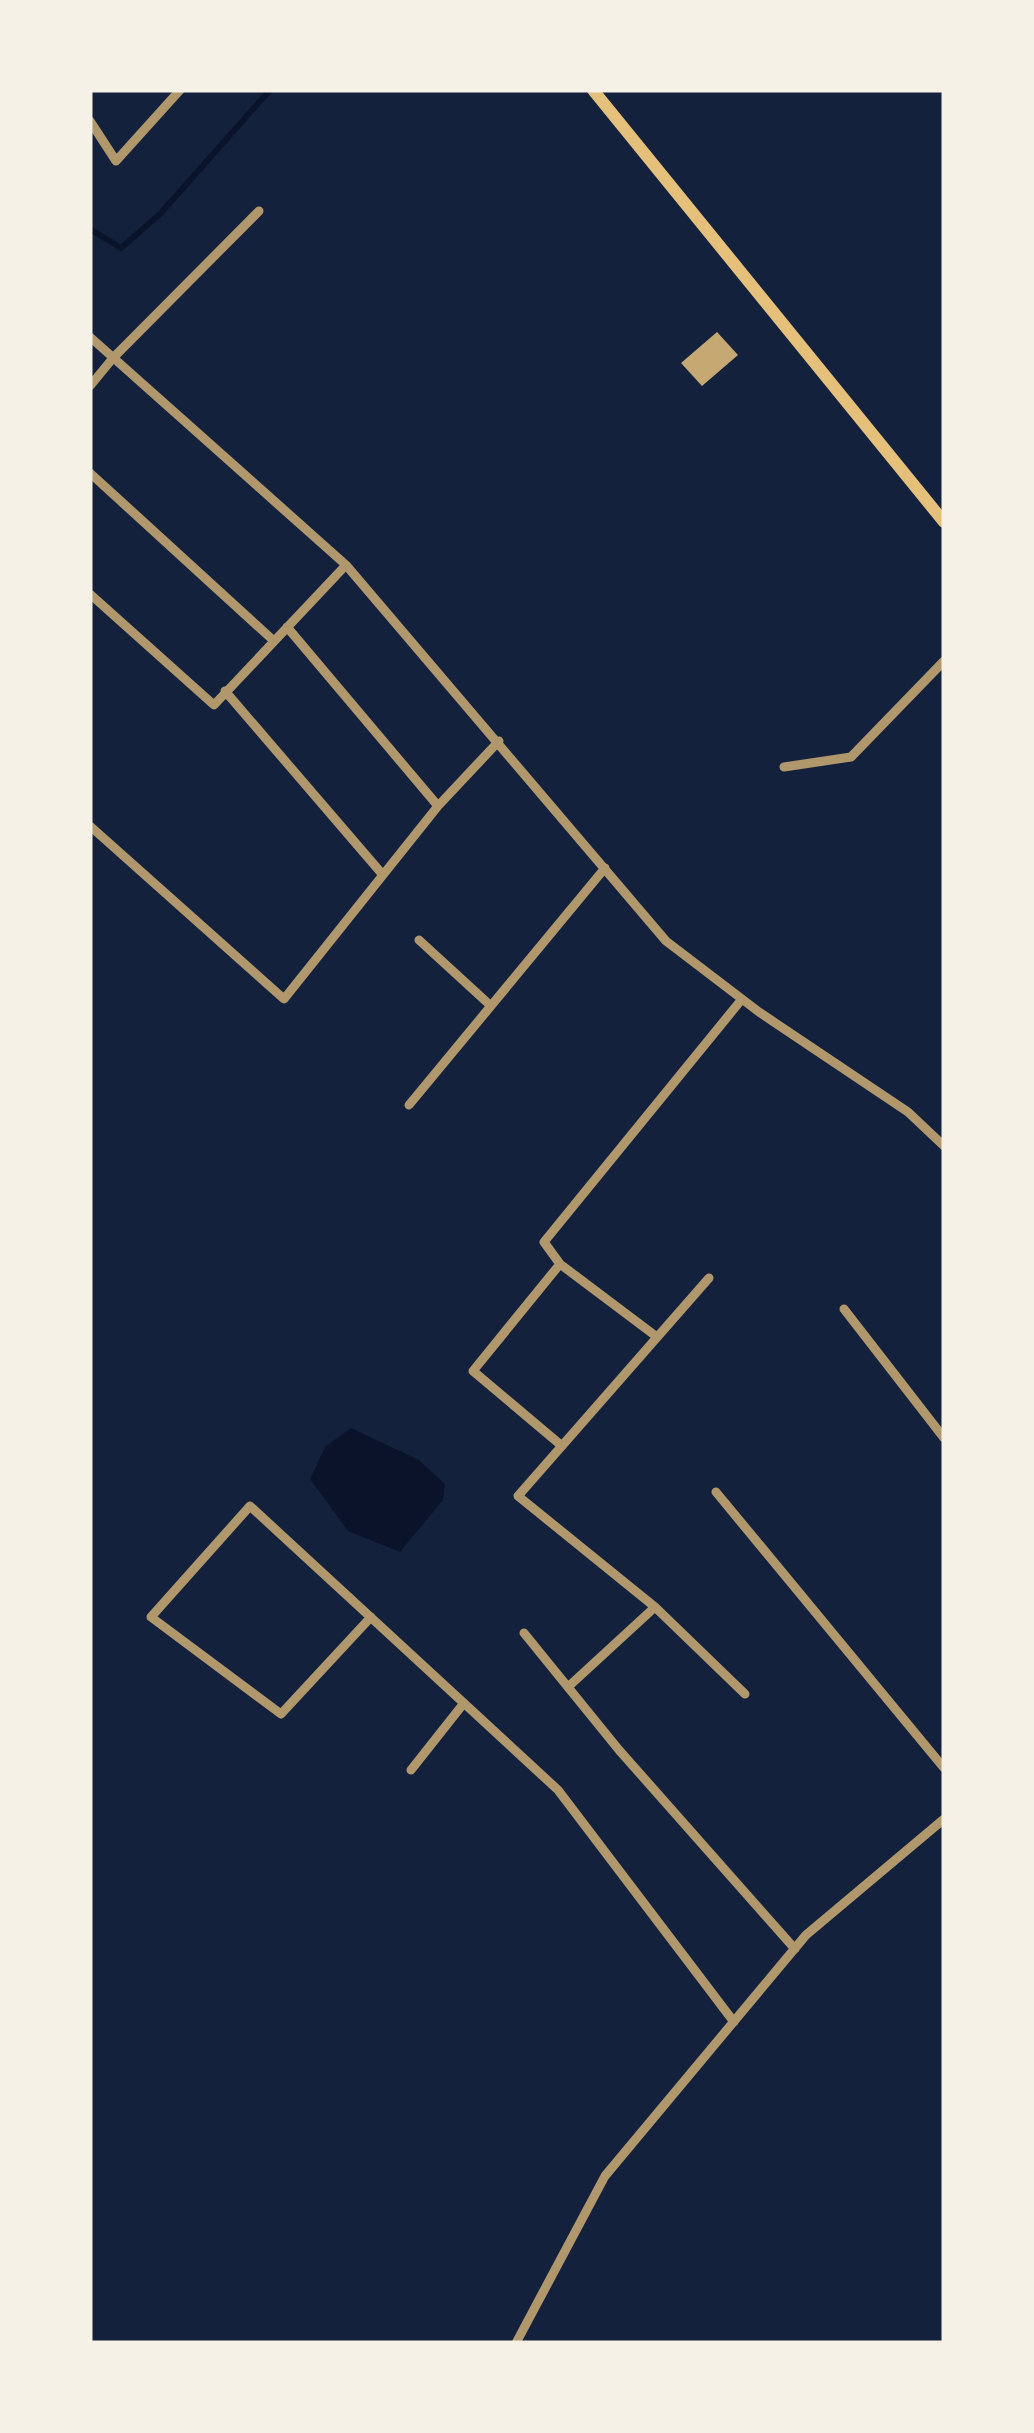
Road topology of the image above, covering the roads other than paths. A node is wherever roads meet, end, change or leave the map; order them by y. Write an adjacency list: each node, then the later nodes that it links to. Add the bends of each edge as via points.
1 (180, 90): 3 (street, via 116,161)
2 (593, 90): 9 (main road)
3 (90, 120)
4 (259, 211): 6 (street)
5 (90, 337): 6 (street)
6 (112, 358): 7 (street); 10 (street)
7 (90, 386)
8 (90, 472): 13 (street)
9 (944, 522)
10 (346, 565): 12 (street); 16 (street)
11 (90, 594): 15 (street, via 214,705)
12 (287, 627): 13 (street); 18 (street)
13 (274, 641): 15 (street)
14 (944, 661): 17 (street, via 852,756)
15 (224, 691): 21 (street)
16 (499, 741): 18 (street); 20 (street)
17 (784, 767)
18 (438, 806): 21 (street)
19 (90, 826): 21 (street, via 284,999)
20 (605, 868): 23 (street, via 666,941); 24 (street)
21 (383, 875)
22 (420, 940): 24 (street)
23 (742, 999): 26 (street, via 908,1112); 27 (street, via 544,1242)
24 (491, 1006): 25 (street)
25 (409, 1105)
26 (944, 1146)
27 (560, 1264): 30 (street); 32 (street, via 473,1371)
28 (708, 1278): 30 (street)
29 (844, 1309): 31 (street)
30 (658, 1337): 32 (street)
31 (944, 1438)
32 (562, 1446): 34 (street, via 518,1496)
33 (716, 1492): 40 (street)
34 (656, 1607): 37 (street); 38 (street)
35 (371, 1616): 35 (street, via 281,1714 151,1616 250,1506); 39 (street)
36 (524, 1634): 37 (street)
37 (568, 1687): 43 (street)
38 (746, 1694)
39 (464, 1702): 41 (street); 44 (street, via 558,1790)
40 (944, 1768)
41 (410, 1770)
42 (944, 1820): 43 (street)
43 (795, 1950): 44 (street)
44 (734, 2022): 45 (street, via 605,2176)
45 (516, 2343)

